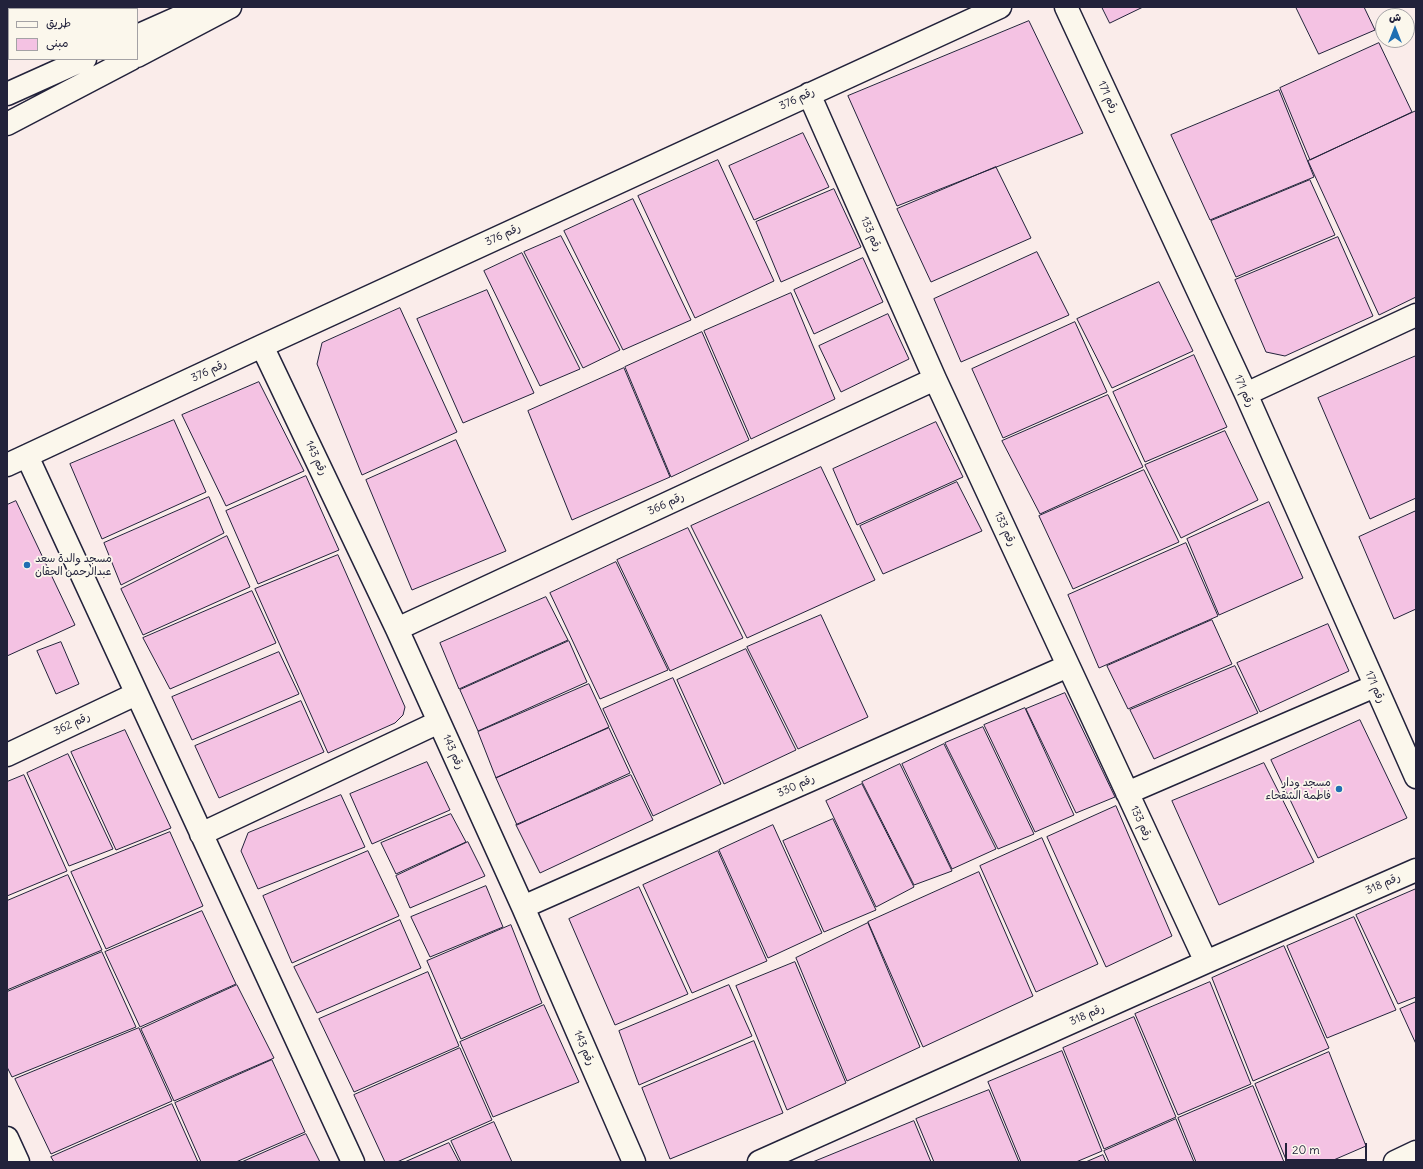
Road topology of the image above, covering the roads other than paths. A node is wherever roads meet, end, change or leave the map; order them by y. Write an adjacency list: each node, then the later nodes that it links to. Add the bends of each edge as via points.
1 (201, 7): 5 (main road)
2 (230, 7): 6 (main road)
3 (1000, 7): 10 (main road, رقم 376)
4 (1066, 7): 15 (main road, رقم 171)
5 (138, 36)
6 (138, 55)
7 (83, 60): 9 (main road)
8 (129, 60): 11 (main road)
9 (7, 94)
10 (808, 94): 13 (main road, رقم 376); 14 (main road, رقم 133)
11 (7, 124)
12 (1416, 315): 15 (main road)
13 (262, 346): 16 (main road, رقم 376); 18 (main road, رقم 143)
14 (935, 380): 18 (main road, رقم 366); 19 (main road, رقم 133)
15 (1246, 394): 20 (main road, رقم 171)
16 (27, 456): 17 (main road, رقم 376); 21 (main road)
17 (7, 465)
18 (397, 629): 22 (main road, رقم 143)
19 (1068, 666): 25 (main road, رقم 133); 28 (main road, رقم 330)
20 (1375, 686): 24 (main road, رقم 171); 25 (main road)
21 (136, 694): 23 (main road, رقم 362); 26 (main road)
22 (439, 722): 26 (main road); 28 (main road, رقم 143)
23 (7, 755)
24 (1416, 777)
25 (1127, 793): 29 (main road, رقم 133)
26 (201, 834): 34 (main road)
27 (1416, 870): 29 (main road, رقم 318)
28 (523, 907): 35 (main road, رقم 143)
29 (1206, 962): 32 (main road, رقم 318)
30 (7, 1138): 33 (main road)
31 (1416, 1152): 37 (main road)
32 (790, 1156): 36 (main road, رقم 318)
33 (18, 1162)
34 (352, 1162)
35 (634, 1162)
36 (759, 1162)
37 (1395, 1162)

